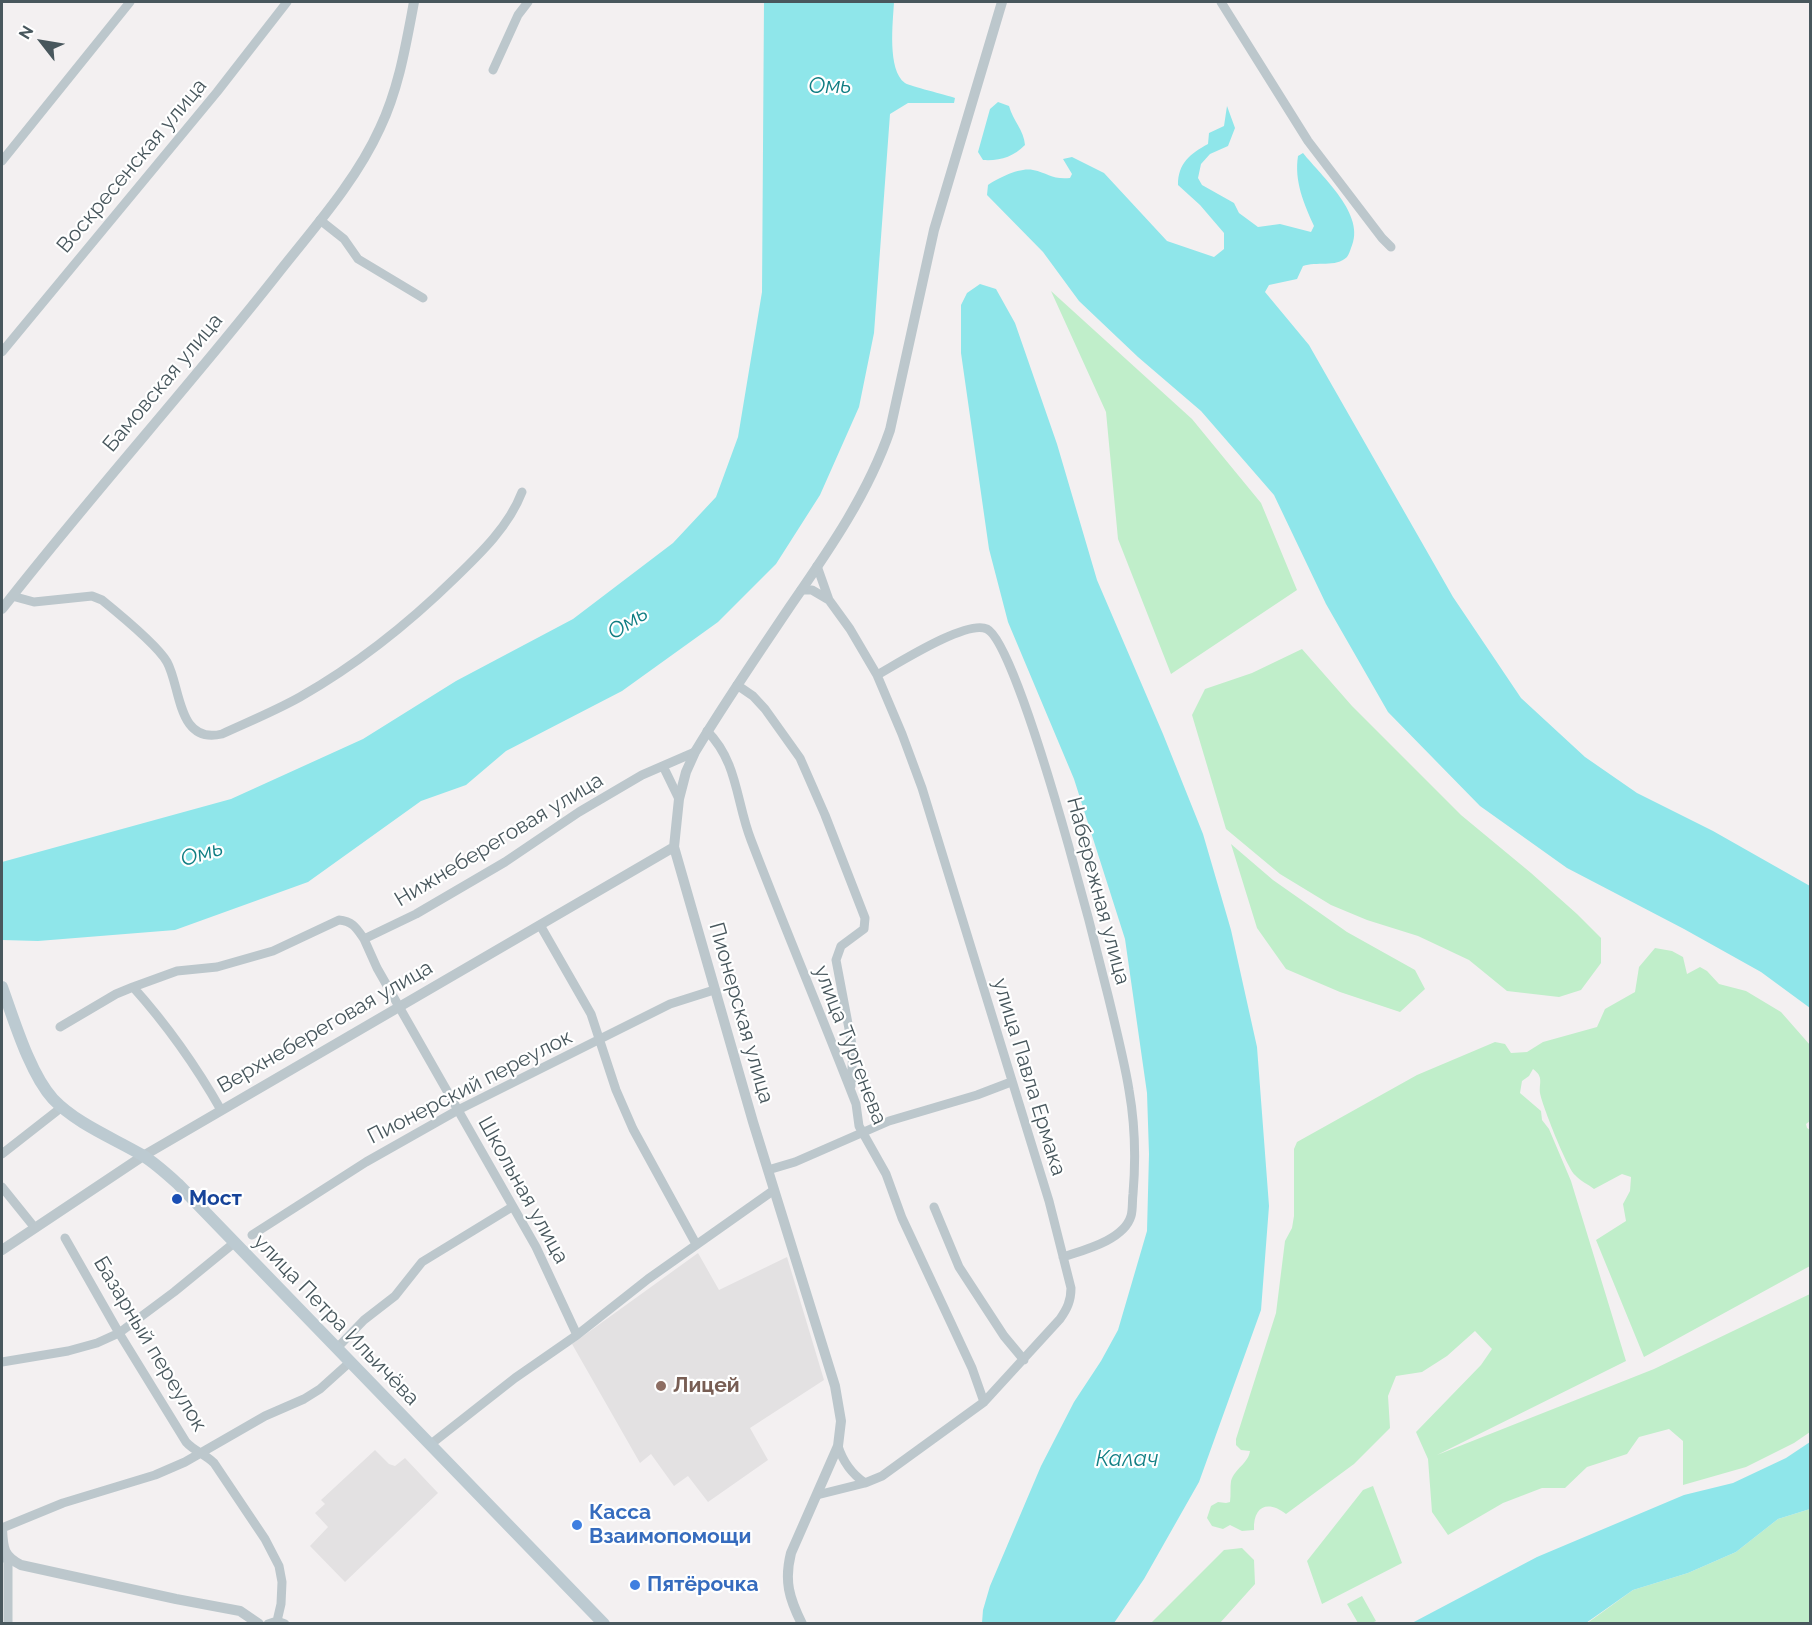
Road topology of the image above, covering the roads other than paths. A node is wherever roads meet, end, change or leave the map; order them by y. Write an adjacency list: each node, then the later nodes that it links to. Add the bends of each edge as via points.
1 (130, 2): 8 (street)
2 (287, 2): 12 (street, Воскресенская улица)
3 (414, 2): 9 (street, Бамовская улица, via 394,93 376,137)
4 (528, 2): 7 (street, via 518,15)
5 (1002, 2): 14 (street, Пионерская улица, via 934,230 890,430 867,484)
6 (1221, 2): 10 (street, via 1308,141)
7 (494, 70)
8 (2, 161)
9 (320, 220): 11 (street, via 344,239 358,258); 16 (street, Бамовская улица)
10 (1391, 247)
11 (423, 298)
12 (2, 352)
13 (522, 492): 16 (street, via 490,543 376,649 298,698 209,737 190,725 180,708 167,662 102,600 92,596 34,602)
14 (817, 566): 15 (street, Пионерская улица); 17 (street, улица Павла Ермака)
15 (801, 590): 17 (street, via 812,590); 20 (street, Пионерская улица)
16 (12, 596): 18 (street, Бамовская улица)
17 (829, 600): 19 (street, улица Павла Ермака)
18 (2, 609)
19 (877, 675): 34 (street, улица Павла Ермака, via 922,788); 53 (street, Набережная улица, via 962,630 989,629 1001,643 1039,744 1117,1030 1134,1136 1135,1175 1127,1224 1109,1239)
20 (737, 685): 21 (street, Пионерская улица); 35 (street, via 765,709 800,758 865,918 864,929 841,946 836,960 853,1050)
21 (707, 731): 22 (street, Пионерская улица); 35 (street, улица Тургенева, via 731,766 750,838)
22 (695, 752): 23 (street, Нижнебереговая улица); 24 (street, Пионерская улица)
23 (663, 765): 24 (street); 27 (street, Нижнебереговая улица, via 579,812 497,867)
24 (679, 799): 25 (street, Пионерская улица)
25 (674, 847): 26 (street, Верхнебереговая улица); 30 (street, Пионерская улица)
26 (540, 925): 31 (street, Верхнебереговая улица); 33 (street, via 591,1014)
27 (364, 939): 28 (street, via 354,924 339,920 273,951 217,967 177,971); 31 (street, Школьная улица)
28 (133, 987): 32 (street); 37 (street, via 156,1013)
29 (3, 990): 36 (main road, улица Петра Ильичёва, via 37,1076)
30 (714, 990): 33 (street, Пионерский переулок, via 670,1005); 42 (street, Пионерская улица)
31 (400, 1006): 37 (street, Верхнебереговая улица); 38 (street, Школьная улица)
32 (60, 1027)
33 (600, 1040): 38 (street, Пионерский переулок); 51 (street, via 633,1129)
34 (1011, 1082): 39 (street, via 889,1121); 53 (street, улица Павла Ермака)
35 (850, 1089): 39 (street, улица Тургенева)
36 (62, 1107): 40 (street); 41 (main road, улица Петра Ильичёва)
37 (221, 1110): 41 (street, Верхнебереговая улица)
38 (458, 1110): 45 (street, Школьная улица); 48 (street, Пионерский переулок, via 366,1162)
39 (864, 1134): 42 (street); 60 (street, улица Тургенева, via 886,1174)
40 (2, 1154)
41 (143, 1156): 47 (street, Верхнебереговая улица); 50 (main road, улица Петра Ильичёва, via 178,1184)
42 (768, 1170): 44 (street, Пионерская улица)
43 (2, 1187): 47 (street)
44 (774, 1190): 51 (street); 62 (street, Пионерская улица, via 835,1386 841,1421)
45 (512, 1207): 55 (street, Школьная улица, via 536,1247); 56 (street, via 422,1262 395,1296)
46 (934, 1207): 57 (street, via 959,1268)
47 (35, 1228): 52 (street, Верхнебереговая улица)
48 (252, 1235)
49 (65, 1238): 54 (street, Базарный переулок)
50 (234, 1243): 54 (street); 56 (main road, улица Петра Ильичёва)
51 (696, 1244): 55 (street)
52 (2, 1250)
53 (1063, 1257): 57 (street, улица Павла Ермака, via 1071,1288 1068,1308)
54 (119, 1333): 58 (street, via 68,1351); 63 (street, Базарный переулок, via 186,1442)
55 (577, 1335): 61 (street, via 514,1378)
56 (337, 1348): 59 (main road, улица Петра Ильичёва)
57 (1024, 1360): 60 (street, улица Павла Ермака)
58 (2, 1362)
59 (350, 1362): 61 (main road, улица Петра Ильичёва); 63 (street, via 304,1399 265,1416)
60 (984, 1402): 64 (street, улица Павла Ермака, via 897,1467)
61 (431, 1444): 71 (main road, улица Петра Ильичёва)
62 (838, 1446): 64 (street, via 847,1466); 65 (street, Пионерская улица)
63 (202, 1454): 66 (street, via 155,1475 63,1503); 70 (street, Базарный переулок, via 214,1463 279,1566 282,1582)
64 (866, 1483): 65 (street, улица Павла Ермака)
65 (817, 1495): 72 (street, Пионерская улица, via 787,1570 788,1587)
66 (2, 1529): 67 (street)
67 (5, 1558): 68 (street); 69 (street, via 32,1568 240,1611)
68 (8, 1623)
69 (259, 1623)
70 (277, 1623)
71 (604, 1623)
72 (802, 1623)

